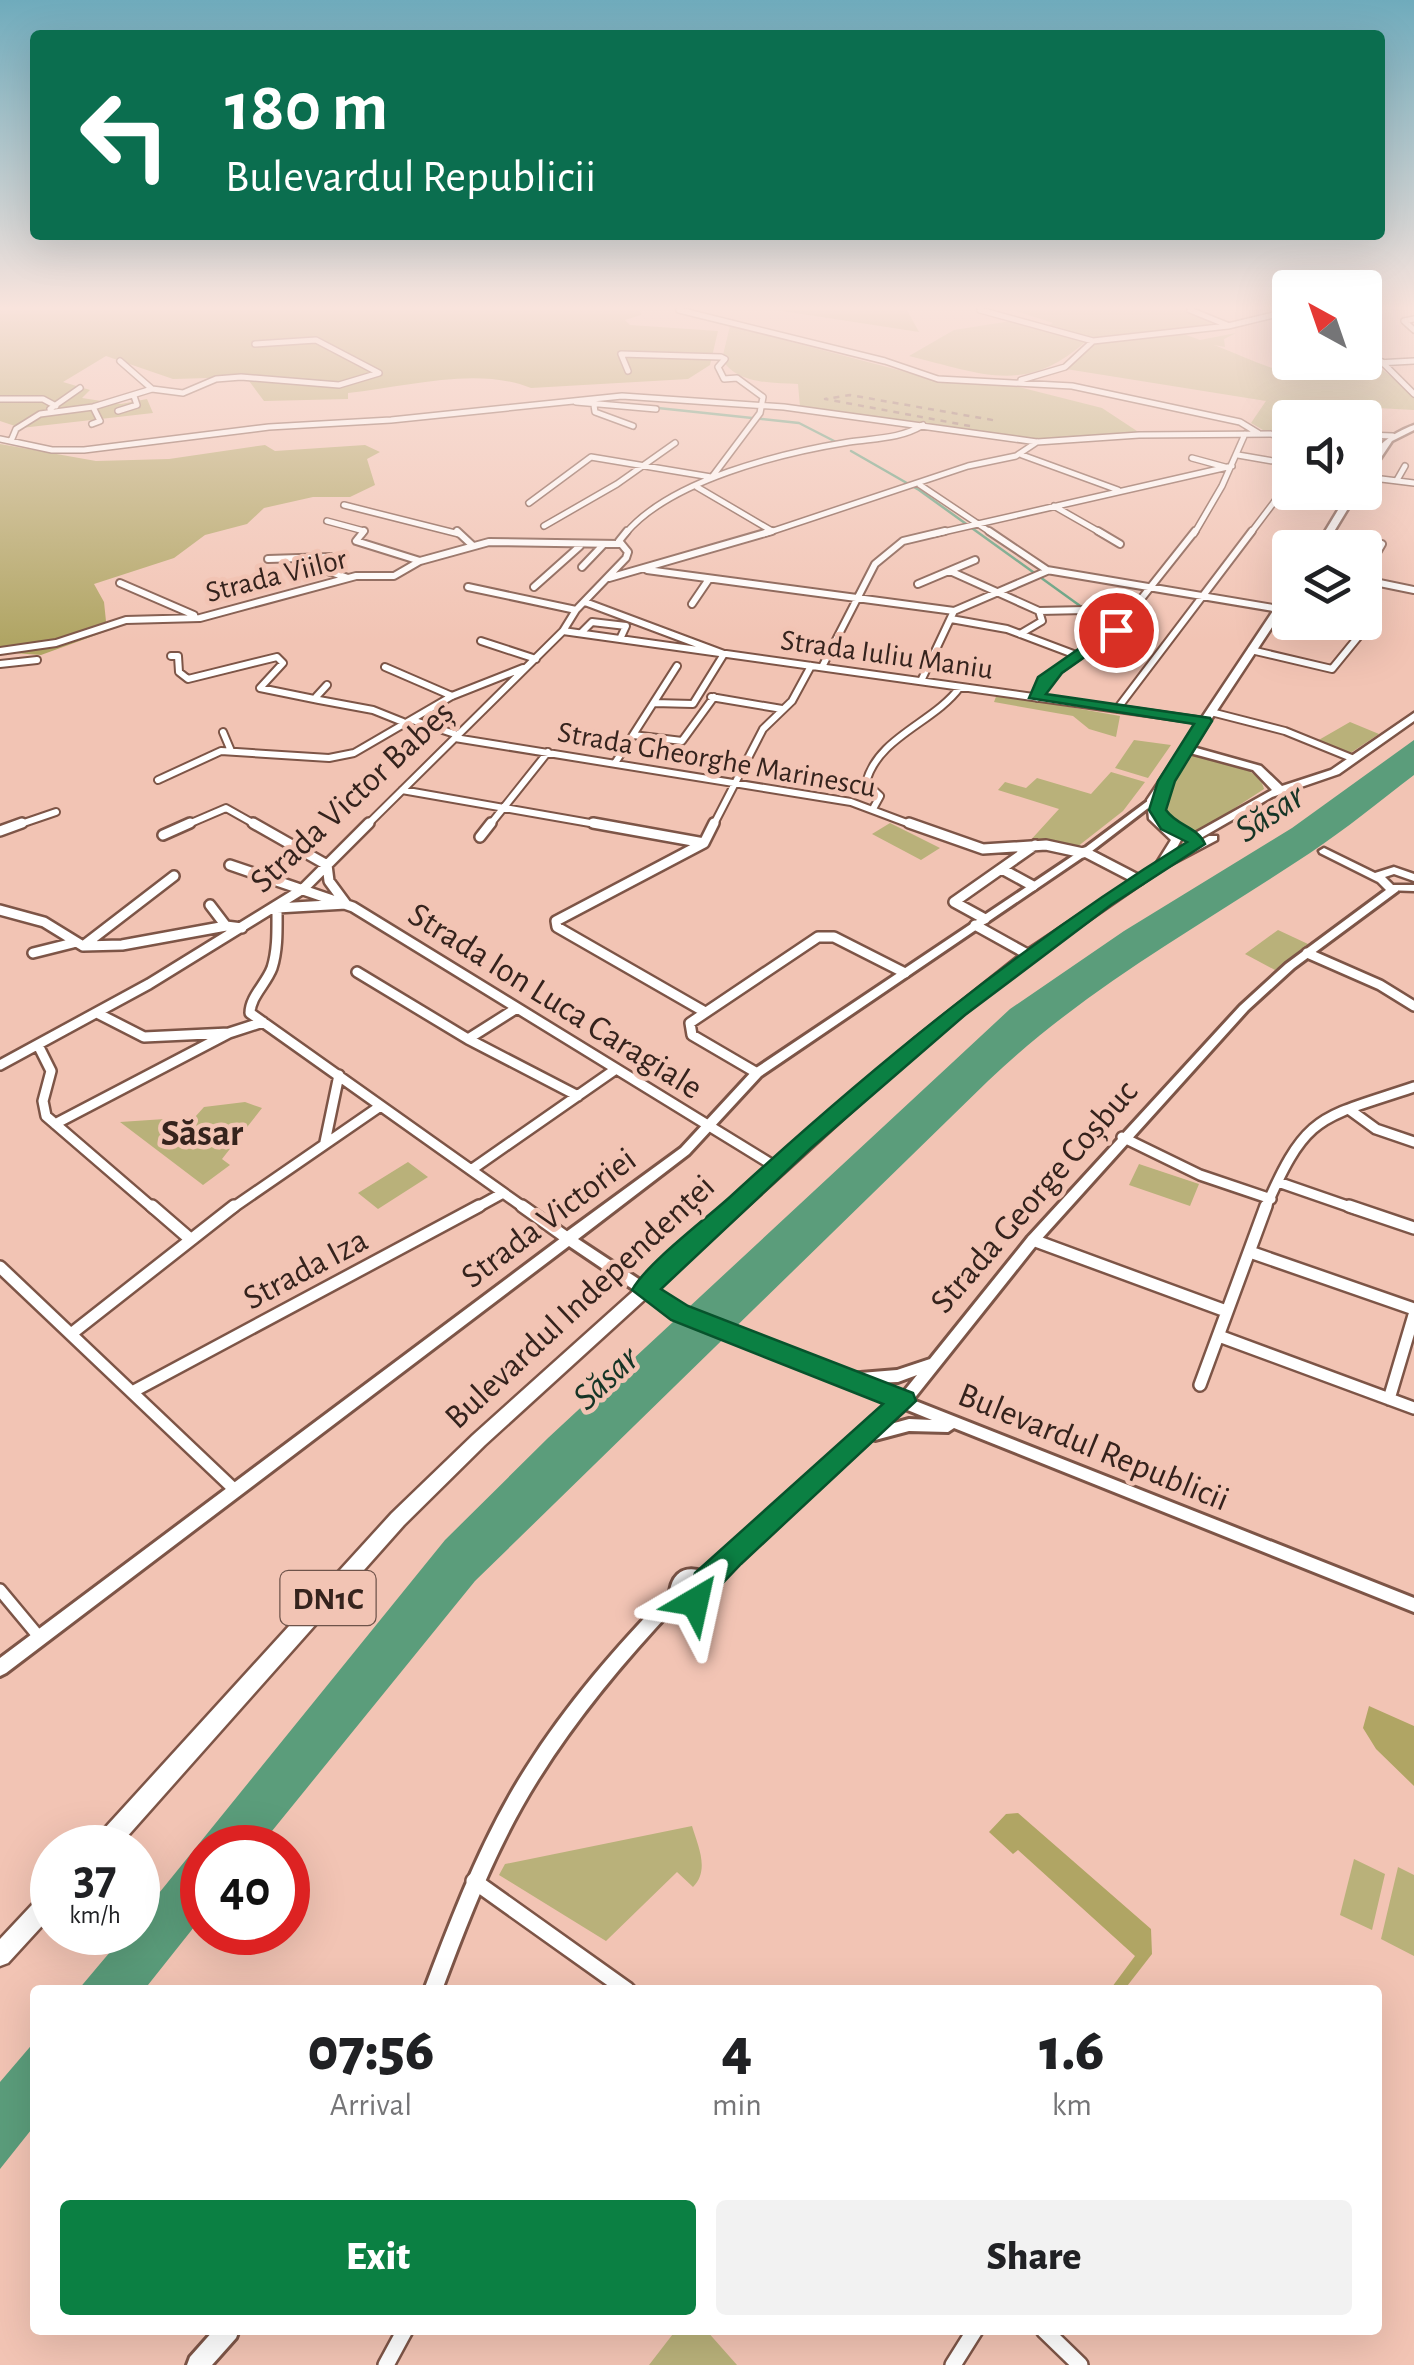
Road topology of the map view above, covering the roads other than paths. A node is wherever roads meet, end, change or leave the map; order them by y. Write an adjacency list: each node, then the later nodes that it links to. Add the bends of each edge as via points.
1 (29, 420): 18 (street)
2 (99, 420): 8 (street)
3 (378, 420): 18 (street, via 270,426 94,450)
4 (618, 420): 10 (street)
5 (755, 420): 29 (street)
6 (887, 420): 9 (street)
7 (1232, 420): 13 (street)
8 (92, 424)
9 (924, 425): 19 (street); 29 (street, via 905,435 840,444)
10 (633, 426)
11 (1414, 427): 16 (main road)
12 (1245, 434): 13 (street); 19 (street); 23 (street)
13 (1259, 434): 14 (street)
14 (1272, 434)
15 (1382, 436): 16 (street)
16 (1393, 436): 21 (main road)
17 (0, 439): 18 (street)
18 (11, 441)
19 (1037, 442): 22 (street)
20 (675, 443): 26 (street)
21 (1382, 452)
22 (1021, 454): 34 (street, via 983,460); 35 (street)
23 (1238, 455): 25 (street); 28 (street)
24 (1192, 458): 28 (street)
25 (1272, 461)
26 (642, 465): 29 (street); 36 (street, via 592,457); 42 (street)
27 (1406, 466): 31 (street)
28 (1229, 467): 35 (street); 64 (street, via 1218,494)
29 (712, 478): 33 (street)
30 (1382, 478): 31 (street)
31 (1396, 480): 32 (street)
32 (1414, 483)
33 (697, 486): 43 (street); 44 (street, via 638,519)
34 (916, 486): 41 (street); 43 (street)
35 (1120, 491): 39 (street)
36 (529, 502)
37 (1272, 504): 67 (street)
38 (344, 505): 46 (street, via 456,531)
39 (1053, 506): 41 (street); 45 (street)
40 (327, 521): 50 (street, via 364,531 356,541)
41 (971, 524): 55 (street); 68 (street, via 897,544 875,564)
42 (544, 526)
43 (772, 531): 53 (street)
44 (619, 544): 47 (street, Strada Viilor); 57 (street, via 628,552)
45 (1120, 544)
46 (472, 545): 48 (street, Strada Viilor, via 509,540); 50 (street, Strada Viilor)
47 (604, 545): 48 (street, Strada Viilor); 52 (street)
48 (580, 546): 63 (street)
49 (268, 559): 56 (street, via 281,562 309,552 330,557 325,572)
50 (420, 560): 56 (street, Strada Viilor, via 394,576)
51 (976, 560): 54 (street)
52 (582, 566)
53 (641, 569): 57 (street); 58 (street)
54 (950, 571): 61 (street); 66 (street)
55 (1041, 573): 64 (street); 66 (street)
56 (349, 578): 76 (street, Strada Viilor)
57 (609, 578): 69 (street, Strada Victor Babeș)
58 (708, 579): 68 (street); 70 (street)
59 (1382, 581): 65 (street)
60 (120, 583): 76 (street)
61 (918, 584)
62 (468, 587): 72 (street)
63 (534, 587)
64 (1151, 588): 67 (street); 88 (street, via 1116,630)
65 (1414, 590)
66 (997, 592): 74 (street); 75 (street)
67 (1203, 596): 71 (street); 105 (street)
68 (860, 598): 75 (street); 95 (street)
69 (584, 602): 72 (street, Strada Victor Babeș); 86 (street)
70 (692, 604)
71 (1272, 607)
72 (576, 610): 78 (street, Strada Victor Babeș)
73 (1086, 610): 74 (street)
74 (1040, 611): 80 (street, via 1042,621)
75 (953, 615): 80 (street); 96 (street)
76 (200, 618): 85 (street, Strada Viilor, via 126,620 56,643)
77 (1272, 619): 84 (main road, Strada Victoriei)
78 (564, 631): 79 (street, Strada Iuliu Maniu); 90 (street, Strada Victor Babeș)
79 (580, 634): 81 (street, Strada Iuliu Maniu); 81 (street, via 587,624 626,626)
80 (1020, 634): 88 (street)
81 (620, 639): 86 (street, Strada Iuliu Maniu)
82 (1355, 640): 84 (street, via 1332,669)
83 (482, 641): 90 (street)
84 (1252, 650): 109 (main road, Strada Victoriei)
85 (0, 651)
86 (724, 654): 93 (street, Strada Iuliu Maniu); 99 (street)
87 (171, 656): 103 (street, Strada Gheorghe Marinescu, via 178,656 179,672 188,679 277,656 282,663 260,688)
88 (1076, 656): 102 (street, via 1044,681)
89 (37, 660): 91 (street)
90 (532, 662): 100 (street); 112 (street, Strada Victor Babeș)
91 (0, 664)
92 (677, 666): 104 (street)
93 (811, 666): 95 (street, Strada Iuliu Maniu); 106 (street)
94 (385, 667): 100 (street)
95 (822, 668): 96 (street, Strada Iuliu Maniu)
96 (921, 681): 98 (street, Strada Iuliu Maniu)
97 (327, 685): 103 (street)
98 (960, 687): 102 (street, Strada Iuliu Maniu); 127 (street, via 948,708 903,736 870,768 866,783 880,796)
99 (700, 695): 101 (street); 104 (street, via 684,707)
100 (452, 696): 108 (street)
101 (714, 697): 106 (street); 111 (street, via 682,741)
102 (1037, 698): 105 (street, Strada Iuliu Maniu)
103 (318, 700): 108 (street, Strada Gheorghe Marinescu)
104 (654, 703): 111 (street)
105 (1118, 709): 109 (street, Strada Iuliu Maniu)
106 (782, 710): 121 (street, via 760,734)
107 (1414, 716): 117 (main road)
108 (408, 721): 112 (street, Strada Gheorghe Marinescu); 114 (street, via 340,757)
109 (1204, 722): 113 (main road, Strada Victoriei); 116 (main road); 117 (street, Strada Iuliu Maniu, via 1284,731)
110 (224, 732): 114 (street)
111 (633, 735): 118 (street)
112 (457, 736): 115 (street, Strada Gheorghe Marinescu); 124 (street, Strada Victor Babeș)
113 (1188, 749): 116 (main road); 123 (main road, Strada Victoriei)
114 (231, 751): 120 (street, via 200,757)
115 (548, 752): 118 (street, Strada Gheorghe Marinescu); 128 (street)
116 (1231, 758): 119 (main road)
117 (1354, 760): 122 (main road)
118 (615, 763): 121 (street, Strada Gheorghe Marinescu)
119 (1258, 768): 122 (main road); 125 (main road)
120 (158, 780)
121 (738, 781): 127 (street, Strada Gheorghe Marinescu); 137 (street)
122 (1304, 782): 125 (main road)
123 (1166, 783): 126 (main road, Strada Victoriei); 136 (main road, via 1159,815)
124 (402, 790): 128 (street); 143 (street, Strada Victor Babeș)
125 (1279, 790): 130 (main road, Bulevardul Independenței / DN1C)
126 (1153, 800): 131 (main road); 132 (street, Strada Victoriei)
127 (874, 807): 138 (street, Strada Gheorghe Marinescu, via 977,848)
128 (500, 810): 135 (street); 137 (street)
129 (56, 812): 133 (street)
130 (1256, 817): 136 (main road, Bulevardul Independenței / DN1C); 141 (main road, Bulevardul Independenței / DN1C)
131 (1156, 818): 132 (street, Strada Victoriei); 136 (main road)
132 (1132, 820): 140 (street, Strada Victoriei)
133 (0, 831)
134 (162, 835): 143 (street, via 226,808)
135 (480, 837)
136 (1185, 840): 141 (main road); 145 (main road, Bulevardul Independenței / DN1C)
137 (704, 842): 170 (street, via 572,911 556,927)
138 (1036, 844): 140 (street, Strada Gheorghe Marinescu); 146 (street)
139 (1324, 851): 142 (main road)
140 (1084, 852): 151 (street, Strada Gheorghe Marinescu); 152 (street, Strada Victoriei)
141 (1178, 859): 145 (main road, Bulevardul Independenței / DN1C)
142 (1349, 864): 147 (main road); 150 (main road)
143 (327, 865): 153 (street, Strada Victor Babeș); 155 (street, via 329,881)
144 (230, 866): 153 (street, Strada Ion Luca Caragiale)
145 (1160, 866): 151 (main road, Bulevardul Independenței / DN1C)
146 (1002, 870): 152 (street); 159 (street, via 954,902)
147 (1390, 870): 148 (main road); 150 (main road)
148 (1411, 871)
149 (174, 876): 162 (street, via 138,908)
150 (1378, 879): 154 (main road)
151 (1139, 880): 165 (main road, Bulevardul Independenței / DN1C)
152 (1033, 886): 159 (street, Strada Victoriei)
153 (303, 888): 155 (street, Strada Ion Luca Caragiale); 157 (street, Strada Victor Babeș)
154 (1407, 890): 164 (street, Strada George Coșbuc)
155 (346, 904): 157 (street); 169 (street, Strada Ion Luca Caragiale)
156 (210, 905): 160 (street)
157 (278, 908): 161 (street, Strada Victor Babeș); 172 (street, via 271,978 248,1007)
158 (0, 910): 162 (street, via 44,922)
159 (980, 922): 165 (street); 167 (street, Strada Victoriei)
160 (226, 926): 161 (street); 162 (street, via 122,945)
161 (244, 928): 171 (street, Strada Victor Babeș)
162 (78, 944): 163 (street)
163 (33, 953)
164 (1307, 953): 168 (street); 186 (street, Strada George Coșbuc, via 1244,1008)
165 (1029, 955): 189 (main road, Bulevardul Independenței / DN1C)
166 (357, 972): 174 (street)
167 (904, 973): 170 (street, via 840,939 818,937); 178 (street, Strada Victoriei)
168 (1414, 1006)
169 (517, 1008): 174 (street); 177 (street, Strada Ion Luca Caragiale)
170 (706, 1012): 178 (street, via 690,1023 692,1035)
171 (98, 1013): 173 (street, via 137,1037); 175 (street, Strada Victor Babeș)
172 (263, 1022): 173 (street); 179 (street)
173 (229, 1033): 184 (street)
174 (468, 1039): 181 (street)
175 (38, 1046): 176 (street, Strada Victor Babeș); 184 (street, via 51,1071 42,1107)
176 (0, 1066)
177 (616, 1069): 181 (street); 185 (street, Strada Ion Luca Caragiale)
178 (757, 1073): 185 (street, Strada Victoriei)
179 (339, 1075): 182 (street); 188 (street)
180 (1414, 1088): 183 (street)
181 (578, 1096): 190 (street)
182 (379, 1107): 188 (street); 190 (street)
183 (1350, 1110): 187 (street, via 1376,1129); 191 (street, via 1307,1130)
184 (55, 1124): 195 (street)
185 (711, 1127): 189 (street, Strada Ion Luca Caragiale); 196 (street, Strada Victoriei)
186 (1122, 1137): 193 (street, via 1200,1175); 197 (street, Strada George Coșbuc)
187 (1414, 1142)
188 (324, 1143): 195 (street)
189 (776, 1167): 202 (main road, Bulevardul Independenței / DN1C)
190 (471, 1170): 192 (street)
191 (1278, 1182): 193 (street); 194 (street)
192 (503, 1193): 196 (street); 210 (street, Strada Iza)
193 (1272, 1199): 198 (street)
194 (1414, 1228)
195 (189, 1238): 205 (street)
196 (568, 1238): 202 (street, Bulevardul Republicii); 216 (street, Strada Victoriei)
197 (1033, 1240): 203 (street); 207 (street, Strada George Coșbuc)
198 (1250, 1252): 203 (street); 204 (street)
199 (0, 1267): 200 (street)
200 (13, 1279): 201 (street); 205 (street)
201 (0, 1288)
202 (644, 1290): 208 (street, Bulevardul Republicii, via 679,1313); 221 (main road, Bulevardul Independenței / DN1C, via 435,1482)
203 (1226, 1311): 206 (street)
204 (1414, 1312): 211 (street)
205 (71, 1334): 210 (street)
206 (1219, 1336): 209 (street); 211 (street)
207 (932, 1363): 208 (street, via 898,1376); 212 (street, Strada George Coșbuc)
208 (847, 1378): 212 (street, Bulevardul Republicii)
209 (1200, 1384)
210 (132, 1392): 216 (street)
211 (1389, 1398): 213 (street)
212 (904, 1401): 214 (street, Bulevardul Republicii); 215 (street, Strada George Coșbuc)
213 (1414, 1408)
214 (963, 1427): 215 (street, via 925,1424); 218 (street, Bulevardul Republicii)
215 (868, 1437): 222 (street, Strada George Coșbuc, via 700,1579 704,1597 681,1597 602,1674 548,1743)
216 (236, 1491): 219 (street, Strada Victoriei)
217 (0, 1590): 219 (street)
218 (1414, 1606)
219 (40, 1638): 220 (street, Strada Victoriei)
220 (0, 1668)
221 (123, 1825)
222 (474, 1881): 225 (street); 226 (street, Strada George Coșbuc)
223 (30, 1923): 224 (main road)
224 (0, 1955)
225 (603, 1983)
226 (436, 1985)
227 (224, 2335): 231 (street)
228 (403, 2335): 232 (street)
229 (972, 2335): 233 (street)
230 (1049, 2335): 234 (street)
231 (198, 2365)
232 (386, 2365)
233 (953, 2365)
234 (1080, 2365)

